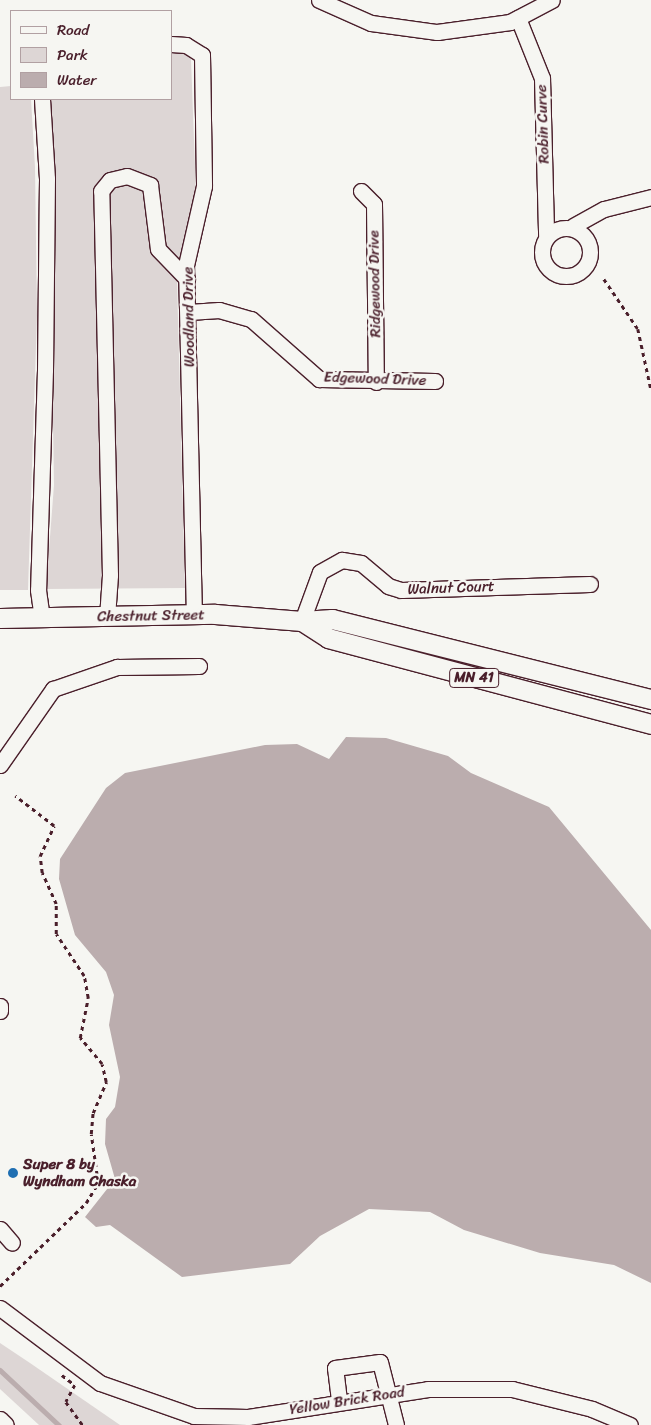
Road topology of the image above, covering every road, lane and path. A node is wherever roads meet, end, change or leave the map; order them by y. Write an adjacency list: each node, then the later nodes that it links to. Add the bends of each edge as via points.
1 (319, 0): 3 (street, via 357,19 422,32 476,29)
2 (552, 0): 3 (street)
3 (518, 18): 9 (street, Robin Curve, via 542,78)
4 (172, 44): 10 (street, Woodland Drive, via 186,45 202,55 204,186)
5 (42, 100): 20 (street, via 47,179 38,590)
6 (361, 191): 14 (street, Ridgewood Drive, via 374,204)
7 (651, 197): 8 (street, via 604,209)
8 (573, 226): 9 (street, via 560,226); 9 (street, Robin Curve, via 585,232 585,271 576,276 559,277 546,267)
9 (546, 235)
10 (187, 279): 12 (street, Woodland Drive); 18 (street, via 158,249 150,185 127,176 110,180 101,191 110,575)
11 (604, 279): 15 (path, via 638,329)
12 (189, 312): 14 (street, Edgewood Drive, via 219,310 251,320 319,379); 17 (street, Woodland Drive)
13 (435, 381): 14 (street, Edgewood Drive)
14 (376, 382)
15 (651, 388)
16 (590, 584): 21 (street, Walnut Court, via 401,590 388,586 361,563 342,560 320,572)
17 (194, 615): 18 (main road, Chestnut Street / MN 41); 21 (main road, Chestnut Street / MN 41)
18 (107, 617): 20 (main road, Chestnut Street / MN 41)
19 (0, 618): 20 (main road, Chestnut Street / MN 41)
20 (42, 618)
21 (302, 621): 23 (main road, MN 41, via 332,619 371,626); 24 (main road, MN 41, via 328,638)
22 (199, 666): 25 (street, via 117,667 53,688)
23 (651, 699)
24 (651, 724)
25 (0, 765)
26 (14, 796): 31 (path, via 54,826 40,856 42,873 56,904 56,934 84,976 88,998 80,1038 102,1064 106,1082 93,1114 91,1134 98,1183 86,1202)
27 (0, 1006): 28 (street)
28 (0, 1011)
29 (0, 1229): 30 (street)
30 (12, 1243)
31 (0, 1286)
32 (0, 1308): 35 (street, Yellow Brick Road, via 100,1383 194,1416 248,1417)
33 (54, 1368): 38 (path, via 75,1385 66,1402)
34 (388, 1393): 35 (street, Yellow Brick Road); 35 (street, via 383,1368 374,1360 335,1368); 39 (street); 40 (street, Yellow Brick Road, via 512,1389 592,1409)
35 (339, 1400)
36 (0, 1419): 37 (street)
37 (6, 1425)
38 (82, 1425)
39 (396, 1425)
40 (630, 1425)

